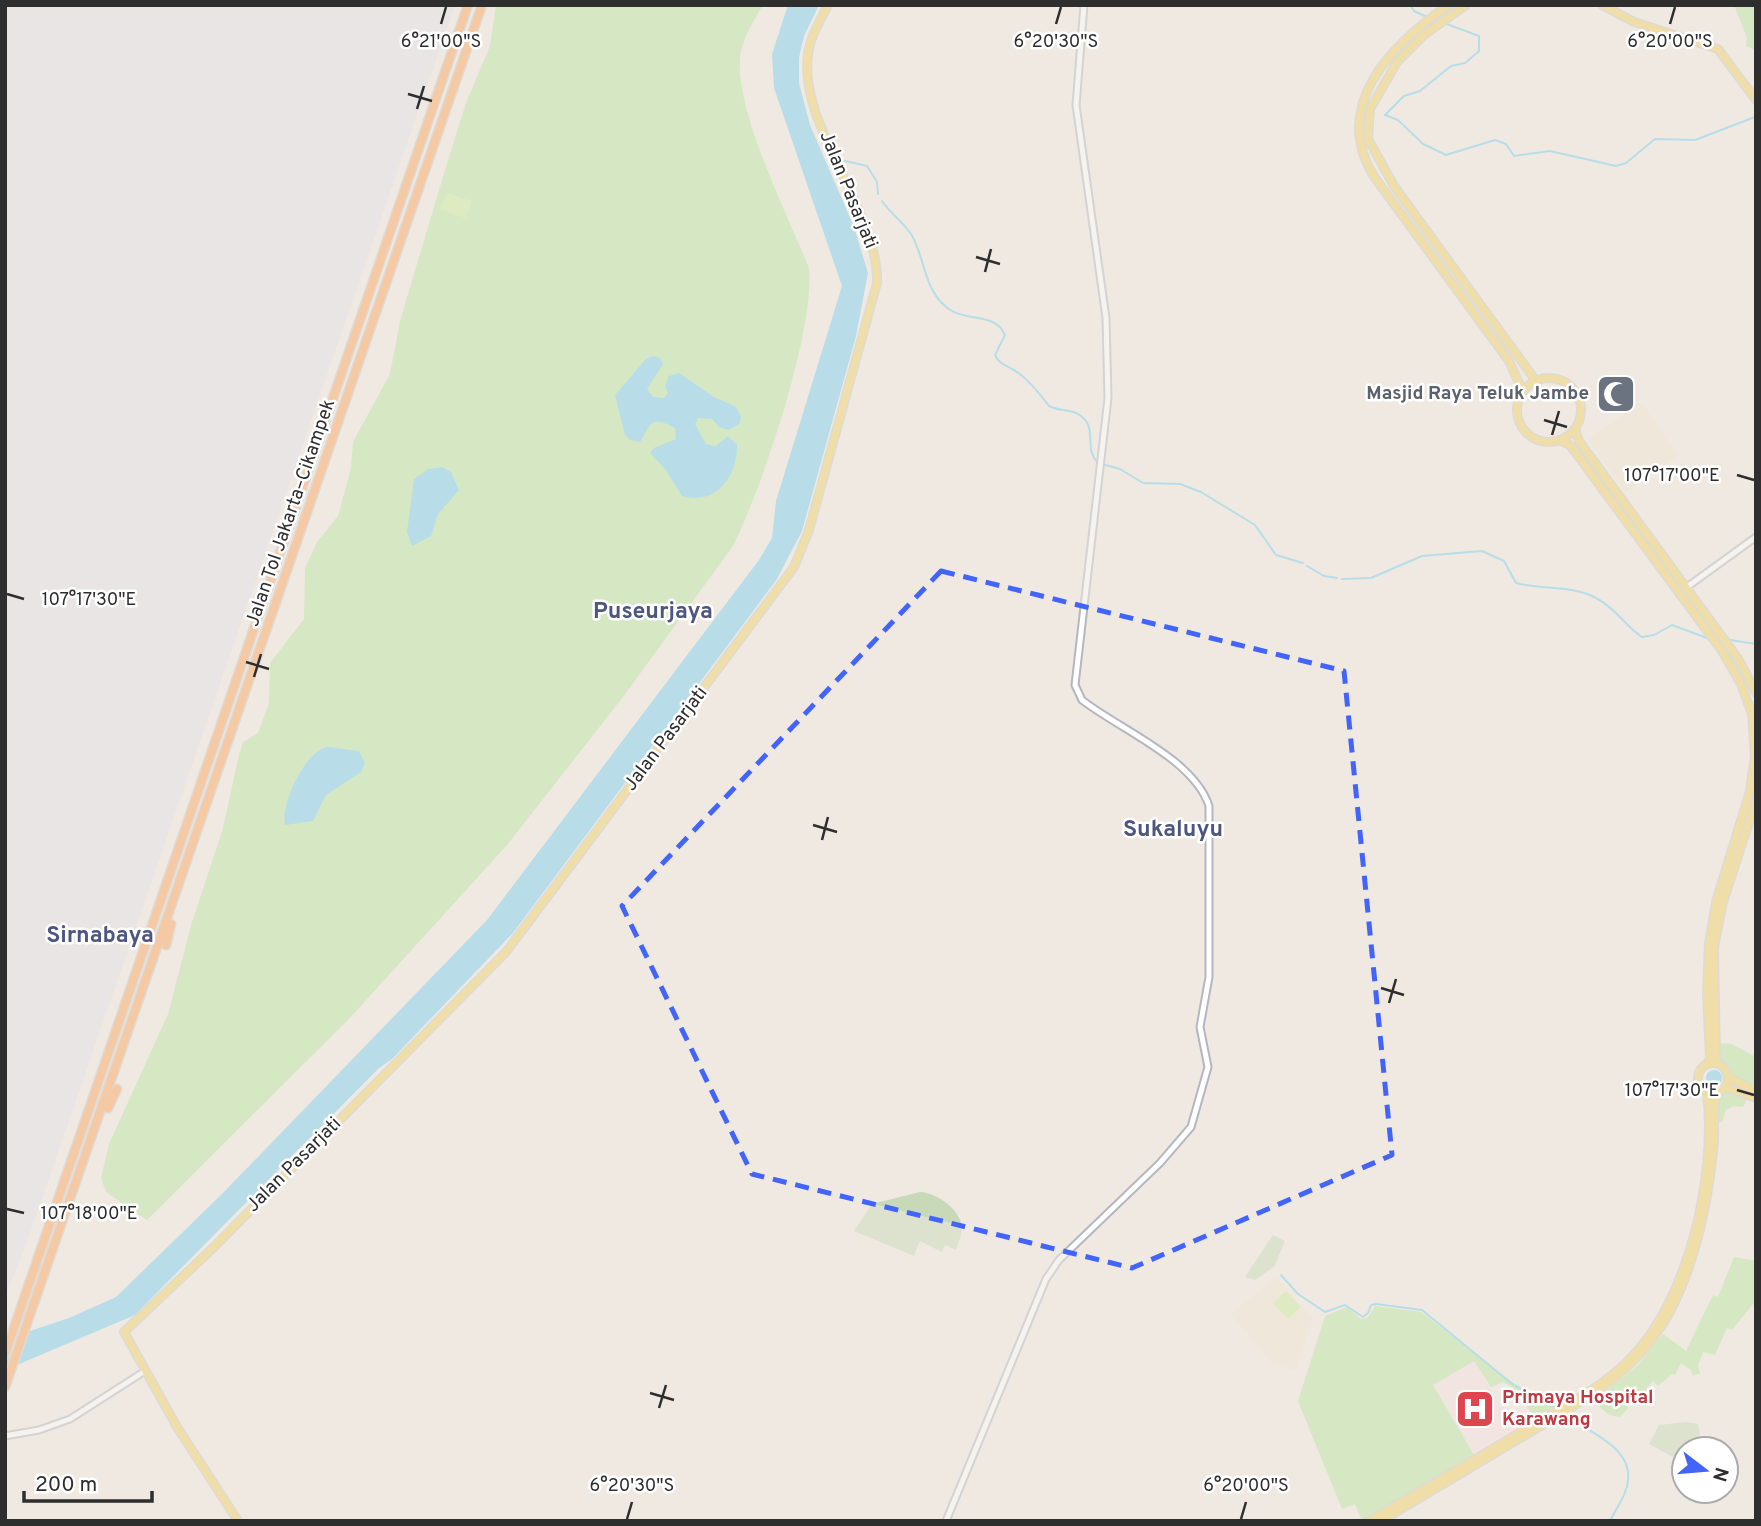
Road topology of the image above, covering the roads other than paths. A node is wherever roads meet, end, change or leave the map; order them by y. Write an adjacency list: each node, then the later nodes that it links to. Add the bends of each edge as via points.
1 (468, 5): 31 (highway, Jalan Tol Jakarta–Cikampek)
2 (482, 5): 20 (highway, Jalan Tol Jakarta–Cikampek)
3 (828, 5): 32 (main road, Jalan Pasarjati, via 811,39 809,77 820,120 873,250 877,283 809,530 794,567 506,952 124,1332)
4 (1084, 5): 38 (street, via 1076,104 1106,318 1108,398 1075,685 1082,700 1169,759 1206,796 1209,977 1200,1027 1208,1068 1186,1134 1059,1260 1046,1279)
5 (1449, 5): 10 (main road, via 1396,48 1370,86 1359,115 1364,159)
6 (1466, 5): 9 (main road, via 1397,62 1368,116 1368,139)
7 (1602, 5): 8 (main road, via 1634,22 1718,49)
8 (1756, 100)
9 (1410, 209): 10 (main road); 11 (main road)
10 (1401, 216): 12 (main road, via 1509,361)
11 (1536, 381): 12 (main road); 13 (main road, via 1555,379 1572,387 1581,407)
12 (1523, 392): 14 (main road, via 1518,407 1521,425 1535,439)
13 (1575, 429): 14 (main road); 16 (main road, via 1579,441)
14 (1559, 440): 17 (main road, via 1570,445)
15 (1756, 537): 16 (street)
16 (1687, 587): 17 (main road)
17 (1719, 639): 18 (main road); 23 (main road, via 1749,703 1755,756 1748,800 1710,931)
18 (1756, 693)
19 (1756, 801): 22 (main road, via 1723,902 1714,947)
20 (183, 877): 21 (highway); 30 (highway, Jalan Tol Jakarta–Cikampek)
21 (166, 945)
22 (1716, 1063): 23 (main road); 24 (main road, via 1724,1068)
23 (1707, 1064): 27 (main road, via 1698,1080)
24 (1730, 1083): 26 (main road); 28 (main road); 29 (main road)
25 (117, 1089): 30 (highway)
26 (1756, 1091)
27 (1707, 1092): 28 (main road); 34 (main road, via 1710,1117 1702,1194 1673,1292 1655,1327 1630,1359)
28 (1717, 1092): 34 (main road, via 1707,1203 1675,1302 1660,1331 1634,1363)
29 (1756, 1098)
30 (94, 1133): 33 (highway, Jalan Tol Jakarta–Cikampek)
31 (5, 1354)
32 (145, 1371): 36 (street, via 78,1415 49,1427); 37 (main road)
33 (5, 1387)
34 (1568, 1407): 35 (main road)
35 (1553, 1416): 39 (main road); 40 (main road)
36 (8, 1435)
37 (238, 1521)
38 (946, 1521)
39 (1370, 1521)
40 (1381, 1521)

